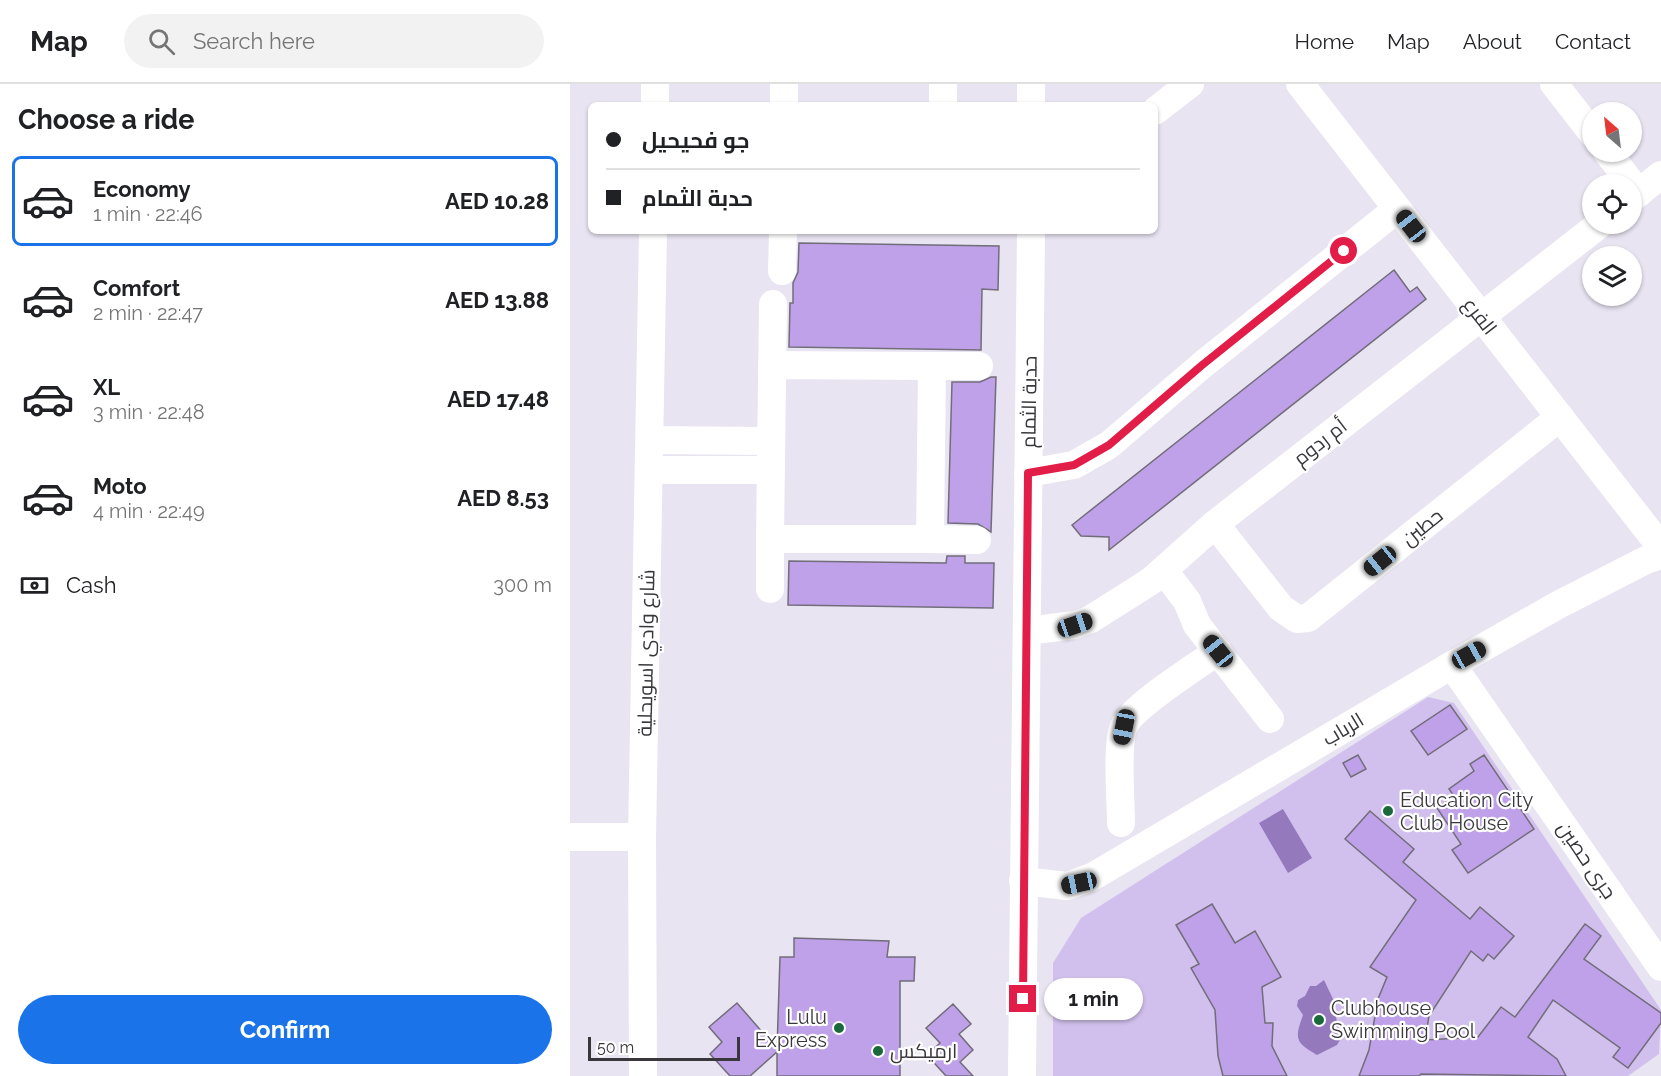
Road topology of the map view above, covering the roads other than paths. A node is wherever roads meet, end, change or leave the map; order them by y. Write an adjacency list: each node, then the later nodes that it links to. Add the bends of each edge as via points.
1 (656, 84): 8 (street)
2 (784, 84): 9 (street)
3 (943, 84): 10 (street)
4 (1031, 84): 11 (street)
5 (1190, 84): 12 (street)
6 (1300, 84): 16 (street, الفرع)
7 (1554, 84): 13 (street)
8 (655, 102)
9 (784, 102)
10 (943, 102)
11 (1031, 102)
12 (1158, 109)
13 (1582, 120)
14 (1661, 175): 15 (street)
15 (1642, 190)
16 (1397, 208): 23 (street, الفرع); 32 (street, via 1109,445 1074,465)
17 (653, 234): 28 (street, شارع وادي اسويحلية)
18 (783, 234): 21 (street)
19 (1031, 234): 32 (street, حدبة الثمام)
20 (1587, 234): 23 (street, أم ردوم)
21 (782, 271)
22 (773, 304): 24 (street)
23 (1481, 316): 27 (street, الفرع); 33 (street, أم ردوم)
24 (772, 365): 25 (street); 29 (street)
25 (932, 366): 26 (street); 35 (street)
26 (979, 366)
27 (1560, 417): 33 (street, حطين, via 1308,618 1297,619 1281,608); 37 (street, الفرع)
28 (650, 440): 29 (street); 30 (street, شارع وادي اسويحلية)
29 (771, 441): 31 (street)
30 (649, 470): 31 (street); 47 (street, شارع وادي اسويحلية)
31 (771, 470): 34 (street)
32 (1028, 473): 41 (street, حدبة الثمام)
33 (1215, 524): 39 (street, أم ردوم)
34 (770, 539): 35 (street); 40 (street)
35 (930, 539): 36 (street)
36 (977, 540)
37 (1661, 547)
38 (1661, 555): 43 (street, الرباب, via 1558,605)
39 (1158, 576): 41 (street, أم ردوم, via 1091,620); 42 (street, via 1177,610 1197,625)
40 (770, 589)
41 (1027, 631): 48 (street, حدبة الثمام)
42 (1218, 651): 44 (street); 45 (street, via 1140,708 1124,727)
43 (1452, 665): 48 (street, الرباب, via 1086,880 1067,886); 49 (street, جرى حصين)
44 (1270, 719)
45 (1121, 823)
46 (570, 837): 47 (street)
47 (642, 837): 50 (street, شارع وادي اسويحلية)
48 (1023, 881): 51 (street, حدبة الثمام)
49 (1661, 967)
50 (643, 1076)
51 (1022, 1076)

